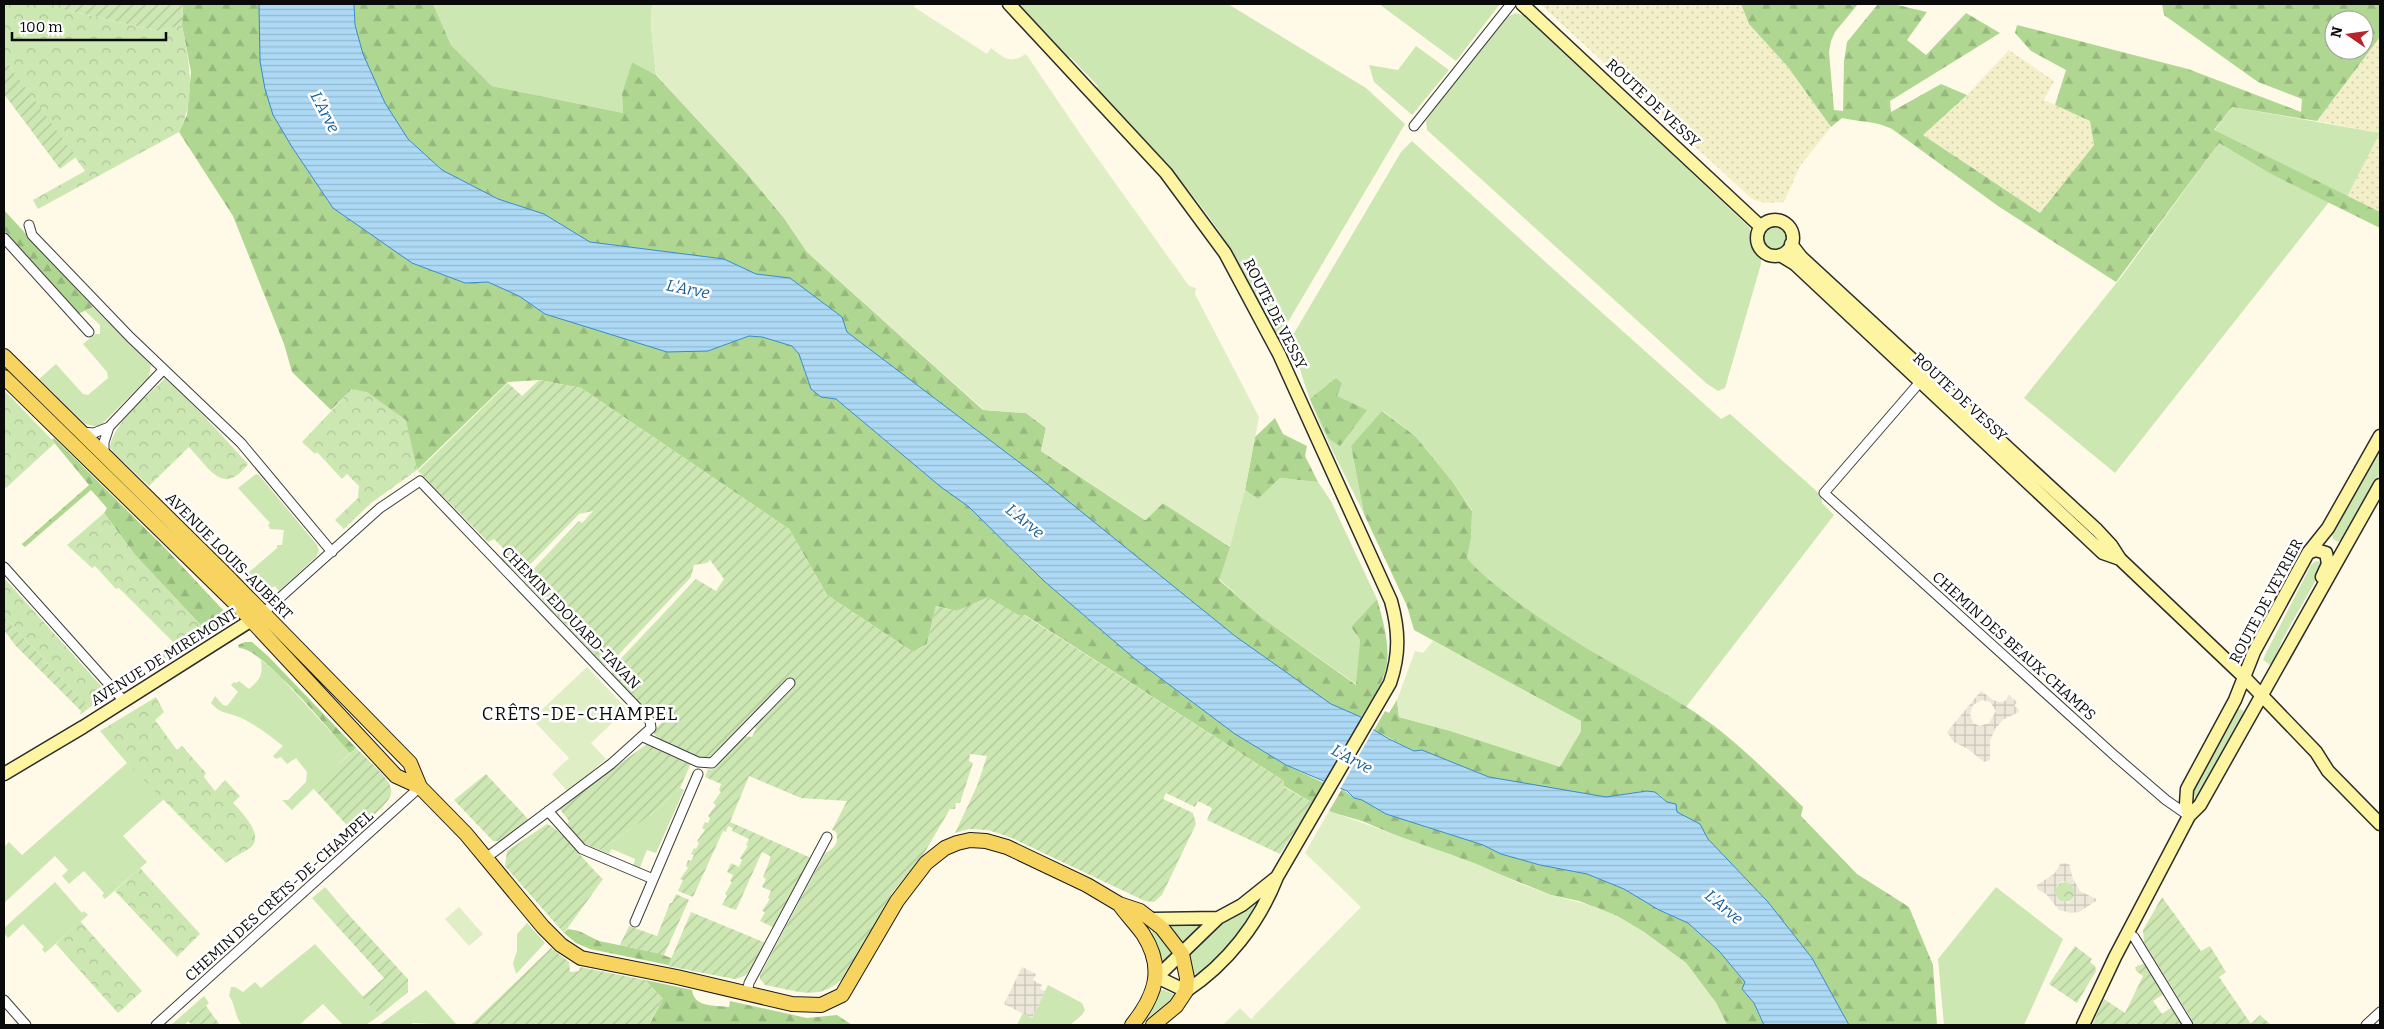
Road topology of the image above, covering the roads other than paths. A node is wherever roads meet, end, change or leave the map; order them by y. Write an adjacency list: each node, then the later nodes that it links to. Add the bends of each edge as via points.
1 (1009, 4): 39 (street, ROUTE DE VESSY, via 1166,173 1214,235 1239,278 1312,425 1391,601 1398,629 1393,675 1384,696)
2 (1511, 4): 4 (street)
3 (1522, 4): 6 (street, ROUTE DE VESSY)
4 (1414, 126)
5 (29, 225): 12 (street, via 32,235)
6 (1761, 227): 8 (street, via 1772,221 1785,224 1791,232); 9 (street, via 1757,240 1760,249 1767,255)
7 (4, 238): 10 (street)
8 (1792, 244): 9 (street); 14 (street, ROUTE DE VESSY, via 1801,257)
9 (1780, 256): 14 (street, ROUTE DE VESSY, via 1795,264)
10 (89, 332)
11 (4, 356): 16 (main road, AVENUE LOUIS-AUBERT)
12 (163, 370): 15 (street); 20 (street, via 241,443)
13 (4, 377): 24 (main road, AVENUE LOUIS-AUBERT)
14 (1923, 378): 26 (street, ROUTE DE VESSY, via 2104,553 2120,559); 35 (street, CHEMIN DES BEAUX-CHAMPS, via 1824,493 2154,791)
15 (109, 427): 16 (street, via 94,434); 18 (street)
16 (81, 432): 18 (main road, AVENUE LOUIS-AUBERT)
17 (2380, 436): 21 (street, ROUTE DE VEYRIER, via 2328,528)
18 (104, 454): 23 (main road, AVENUE LOUIS-AUBERT)
19 (2380, 485): 25 (street)
20 (332, 552): 23 (street, AVENUE DE MIREMONT); 30 (street, CHEMIN EDOUARD-TAVAN, via 380,508 420,481 650,721 652,726)
21 (2308, 553): 25 (street, via 2316,550 2326,553 2328,564 2303,610); 26 (street, ROUTE DE VEYRIER, via 2254,652)
22 (4, 567): 29 (street)
23 (263, 612): 24 (street, AVENUE DE MIREMONT); 33 (main road, AVENUE LOUIS-AUBERT, via 410,764)
24 (251, 621): 29 (street, AVENUE DE MIREMONT); 33 (main road, AVENUE LOUIS-AUBERT, via 396,776)
25 (2302, 627): 28 (street)
26 (2244, 677): 28 (street, ROUTE DE VESSY); 35 (street, ROUTE DE VEYRIER, via 2187,789)
27 (790, 683): 30 (street, via 712,763 698,762)
28 (2261, 696): 35 (street, via 2200,805); 36 (street, ROUTE DE VESSY)
29 (124, 701): 31 (street, AVENUE DE MIREMONT)
30 (643, 737): 34 (street)
31 (4, 774)
32 (698, 774): 40 (street)
33 (420, 787): 38 (main road, AVENUE LOUIS-AUBERT); 53 (street, CHEMIN DES CRÊTS-DE-CHAMPEL)
34 (548, 811): 38 (street); 40 (street, via 582,849)
35 (2189, 816): 45 (street)
36 (2380, 824)
37 (827, 837): 49 (street)
38 (486, 858): 49 (main road, AVENUE LOUIS-AUBERT, via 555,940 574,954 590,961)
39 (1277, 878): 42 (street, via 1242,905); 48 (street, via 1269,898 1246,933 1207,978)
40 (653, 879): 44 (street)
41 (1119, 904): 43 (main road, via 1140,911); 47 (main road, via 1150,947); 49 (main road, AVENUE LOUIS-AUBERT, via 1008,846 978,840 957,843 936,855 910,883 842,995 827,1003 811,1006)
42 (1218, 918): 43 (street); 46 (street)
43 (1153, 920): 46 (main road, via 1172,938)
44 (635, 922)
45 (2128, 933): 56 (street); 57 (street, via 2134,937)
46 (1182, 954): 47 (street); 48 (main road, via 1188,978)
47 (1157, 977): 48 (street); 54 (main road, via 1146,1007)
48 (1186, 991): 55 (main road, via 1176,1006)
49 (747, 994)
50 (4, 1000): 52 (street)
51 (2380, 1012): 58 (street)
52 (26, 1025)
53 (156, 1025)
54 (1132, 1025)
55 (1153, 1025)
56 (2083, 1025)
57 (2188, 1025)
58 (2366, 1025)

